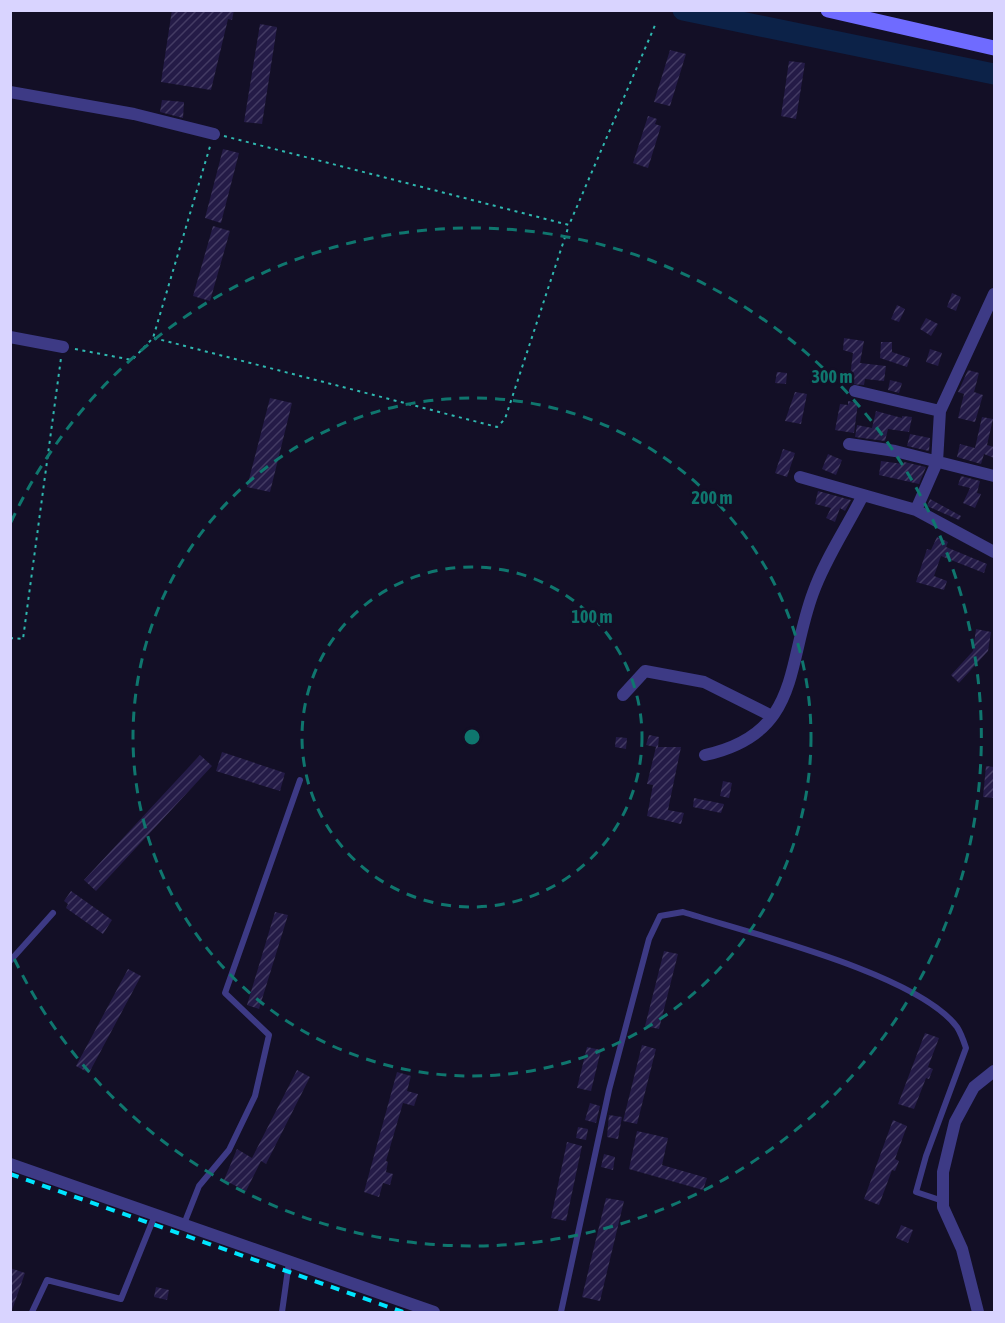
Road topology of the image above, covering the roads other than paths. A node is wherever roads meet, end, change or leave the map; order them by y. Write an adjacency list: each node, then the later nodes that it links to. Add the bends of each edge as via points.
1 (828, 10): 2 (street)
2 (994, 48)
3 (10, 92): 4 (street, via 134,114)
4 (214, 134)
5 (994, 294): 9 (street)
6 (10, 337): 7 (street)
7 (63, 347)
8 (855, 391): 9 (street)
9 (940, 411): 11 (street)
10 (849, 444): 11 (street)
11 (937, 462): 12 (street); 15 (street)
12 (994, 476)
13 (800, 477): 14 (street)
14 (863, 495): 15 (street); 18 (street, via 813,592 787,695)
15 (916, 510): 16 (street)
16 (994, 552)
17 (623, 695): 18 (street, via 645,671 704,682)
18 (772, 716): 19 (street, via 730,750)
19 (705, 755)
20 (300, 780): 27 (lane, via 225,993 269,1035 255,1096 230,1150 199,1186)
21 (53, 913): 22 (lane)
22 (10, 961)
23 (994, 1071): 25 (street, via 974,1087 955,1122 944,1172)
24 (10, 1164): 26 (street)
25 (943, 1201): 32 (lane, via 916,1192 966,1048 957,1027 923,998 848,963 684,912 660,916 649,939 609,1090); 33 (street, via 962,1249)
26 (155, 1215): 27 (street); 29 (lane, via 121,1299 46,1280)
27 (184, 1225): 28 (street)
28 (289, 1262): 30 (lane); 31 (street)
29 (32, 1312)
30 (282, 1312)
31 (434, 1312)
32 (561, 1312)
33 (978, 1312)

